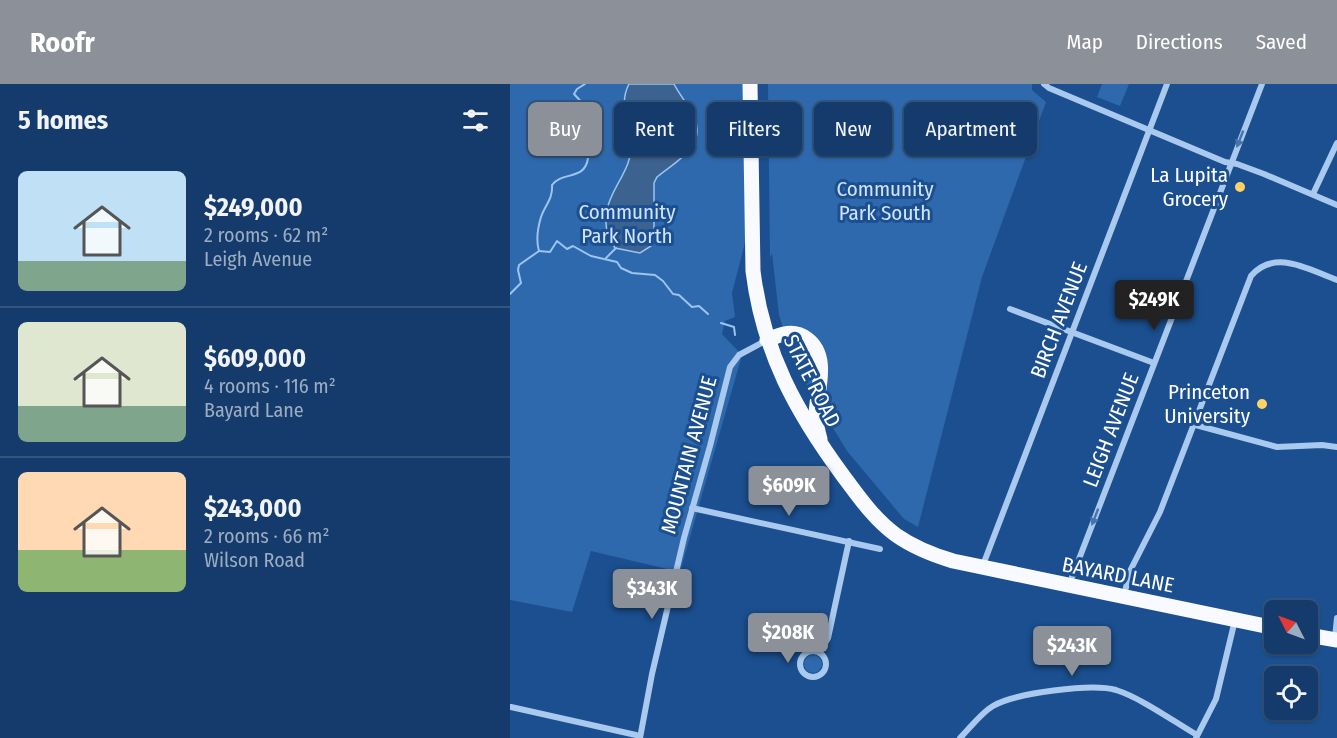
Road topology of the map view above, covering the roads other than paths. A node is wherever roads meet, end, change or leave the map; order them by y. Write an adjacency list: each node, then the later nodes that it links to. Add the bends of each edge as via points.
1 (750, 84): 13 (highway, STATE ROAD, via 753,271)
2 (1044, 84): 5 (street)
3 (1167, 84): 5 (street, BIRCH AVENUE)
4 (1262, 84): 7 (street, LEIGH AVENUE, one-way to 7)
5 (1149, 130): 7 (street); 12 (street, BIRCH AVENUE)
6 (1337, 143): 8 (street)
7 (1231, 162): 8 (street); 14 (street, LEIGH AVENUE)
8 (1313, 194): 9 (street)
9 (1337, 205)
10 (1337, 280): 15 (street, via 1286,261 1269,263 1251,276)
11 (1010, 309): 12 (street)
12 (1071, 332): 14 (street); 22 (street, BIRCH AVENUE)
13 (767, 340): 17 (highway, STATE ROAD, via 792,398); 17 (highway, via 783,334 800,335 818,351 821,366 816,416); 18 (street, MOUNTAIN AVENUE, via 739,356 730,367)
14 (1154, 363): 23 (street, LEIGH AVENUE, one-way to 23)
15 (1192, 424): 16 (street, via 1277,447); 24 (street, via 1160,512 1129,573)
16 (1337, 447)
17 (826, 453): 21 (highway, STATE ROAD, via 886,527 922,550)
18 (692, 508): 19 (street); 33 (street, MOUNTAIN AVENUE)
19 (849, 541): 20 (street); 30 (street, via 828,638)
20 (880, 549)
21 (954, 561): 22 (highway, BAYARD LANE)
22 (982, 568): 23 (highway, BAYARD LANE)
23 (1068, 586): 24 (highway, BAYARD LANE)
24 (1124, 598): 26 (highway, BAYARD LANE)
25 (1337, 618): 29 (street)
26 (1235, 620): 27 (highway, BAYARD LANE); 32 (street, via 1216,699)
27 (1264, 626)
28 (1318, 636): 29 (highway)
29 (1336, 640)
30 (820, 652): 30 (street, via 812,650 802,657 800,665 807,676 824,673 827,664)
31 (511, 707): 33 (street)
32 (1196, 736): 34 (street, via 1126,694 1091,687 1018,696 993,706)
33 (640, 738)
34 (960, 738)

